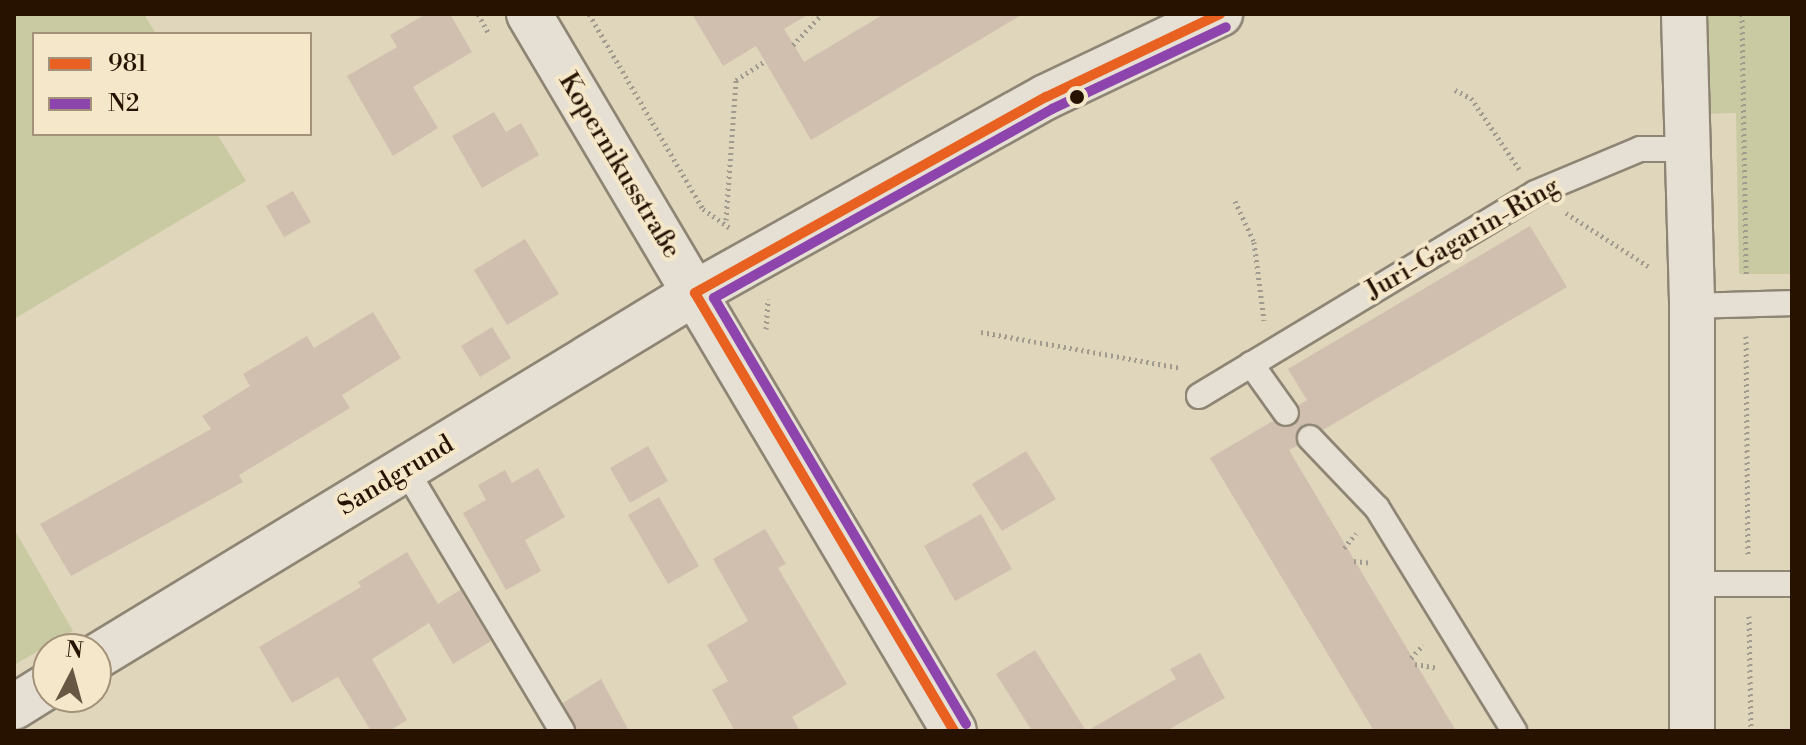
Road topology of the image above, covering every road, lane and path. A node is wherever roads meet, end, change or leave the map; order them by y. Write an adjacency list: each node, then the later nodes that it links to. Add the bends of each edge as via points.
1 (529, 14): 13 (street, Kopernikusstraße)
2 (589, 14): 11 (path, via 703,209)
3 (822, 14): 7 (path)
4 (1220, 14): 12 (street, Sandgrund, via 1046,97)
5 (1684, 14): 9 (street)
6 (1742, 14): 15 (path)
7 (793, 45)
8 (765, 61): 11 (path, via 736,80)
9 (1686, 149): 16 (street); 19 (lane, Juri-Gagarin-Ring, via 1640,149 1535,193)
10 (1235, 201): 19 (path, via 1254,242)
11 (726, 220): 12 (path)
12 (749, 263): 13 (street, Sandgrund); 18 (path, via 768,300)
13 (695, 293): 24 (street, Sandgrund); 32 (street, Kopernikusstraße)
14 (1792, 303): 15 (lane)
15 (1746, 304): 16 (lane); 26 (path)
16 (1692, 306): 25 (street)
17 (981, 332): 20 (path)
18 (765, 337)
19 (1260, 358): 20 (lane, Juri-Gagarin-Ring); 22 (lane)
20 (1229, 377): 21 (lane, Juri-Gagarin-Ring)
21 (1199, 396)
22 (1286, 413)
23 (1310, 438): 33 (lane, via 1377,508)
24 (406, 470): 28 (street, Sandgrund); 31 (lane)
25 (1692, 584): 26 (lane); 34 (street)
26 (1748, 584): 27 (lane); 35 (path)
27 (1792, 584)
28 (112, 647)
29 (32, 696): 30 (street)
30 (14, 707)
31 (562, 731)
32 (954, 731)
33 (1514, 731)
34 (1692, 731)
35 (1751, 731)

